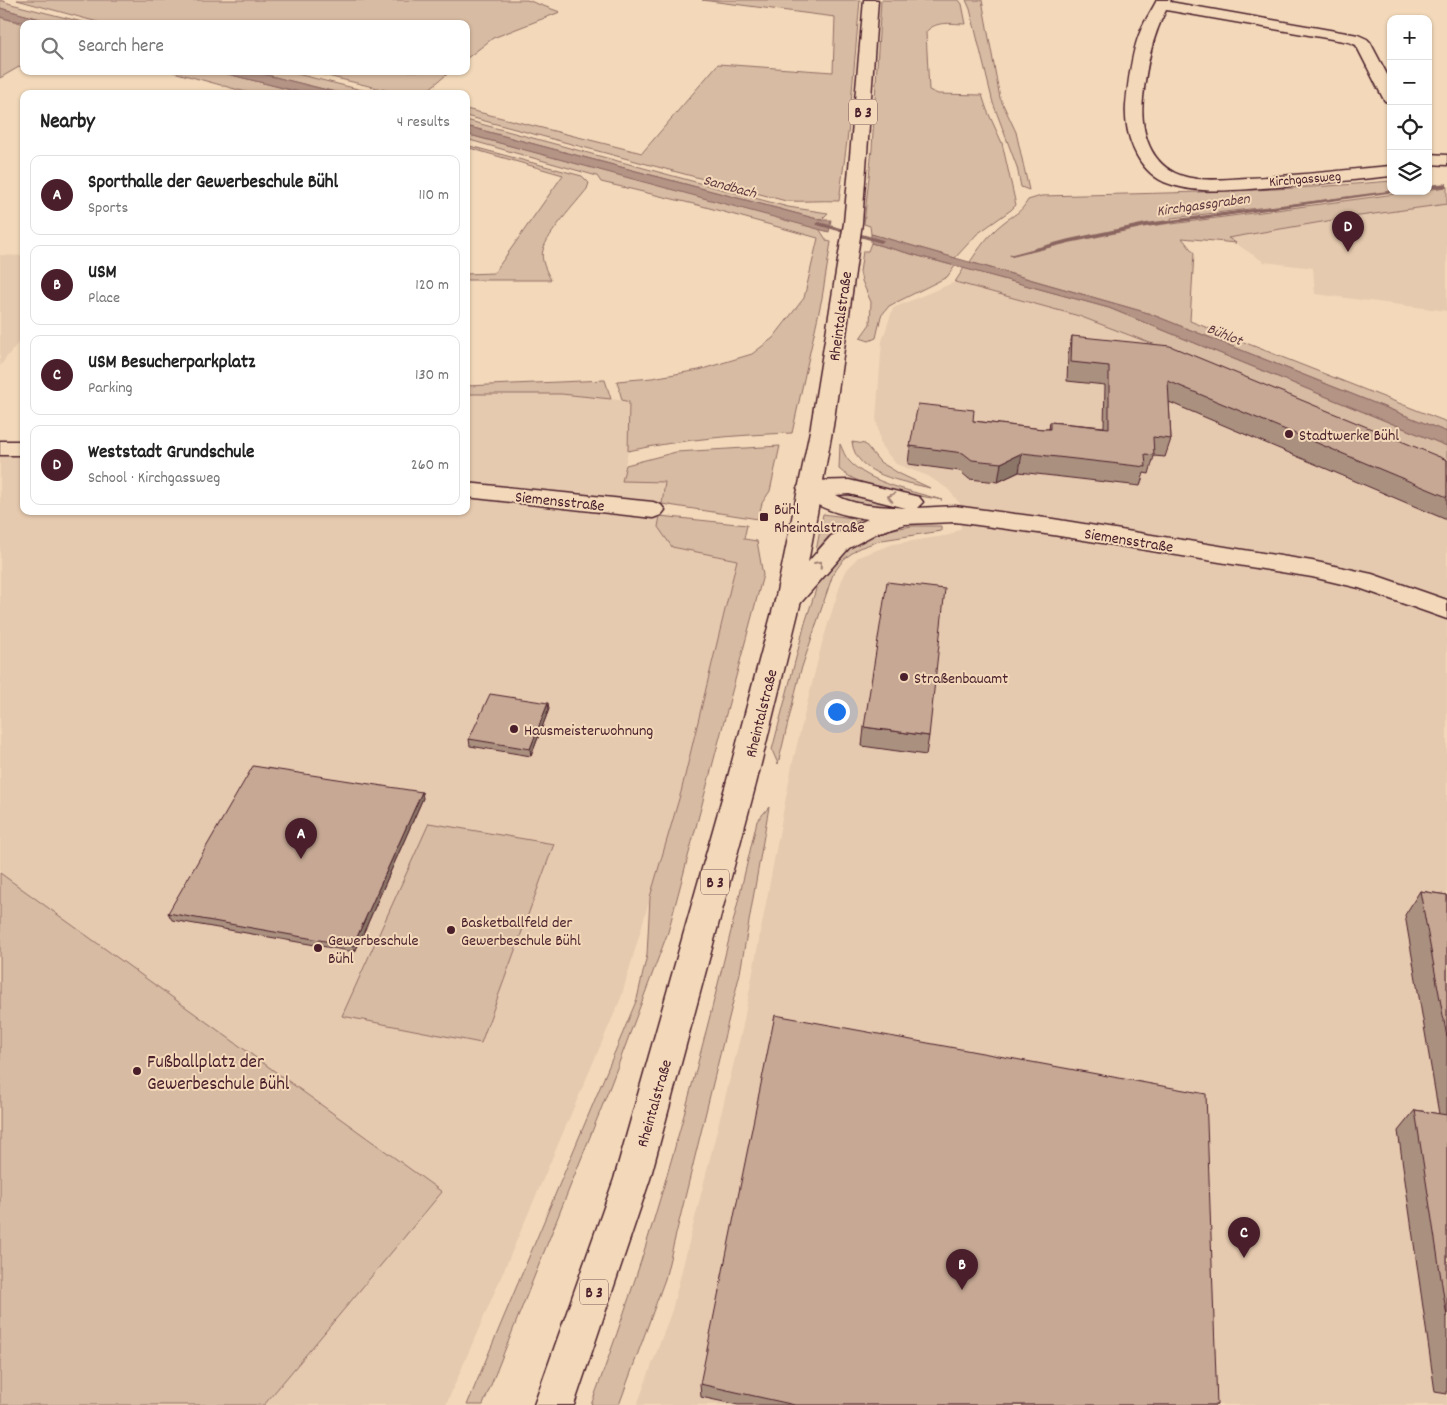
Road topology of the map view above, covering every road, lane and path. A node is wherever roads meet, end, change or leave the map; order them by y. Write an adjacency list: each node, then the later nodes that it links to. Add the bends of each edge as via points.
1 (871, 0): 7 (street, Rheintalstraße / B 3, via 853,223 837,336)
2 (1163, 2): 3 (street, via 1353,38 1366,47); 4 (street, Kirchgassweg, via 1145,40 1134,121 1136,133 1160,171 1171,178 1205,184)
3 (1387, 90)
4 (1387, 171)
5 (0, 448): 6 (street)
6 (20, 448)
7 (809, 488): 10 (street, one-way to 7, via 849,487); 11 (street, Siemensstraße, via 836,504); 12 (street, Rheintalstraße / B 3)
8 (470, 490): 9 (street, Siemensstraße)
9 (653, 510)
10 (955, 514): 11 (street, Siemensstraße); 13 (street, Siemensstraße, via 1312,569 1362,580)
11 (906, 516): 12 (street, one-way to 11, via 840,542 868,527)
12 (788, 601): 14 (street, Rheintalstraße / B 3, via 742,784 632,1179)
13 (1447, 610)
14 (554, 1405)

